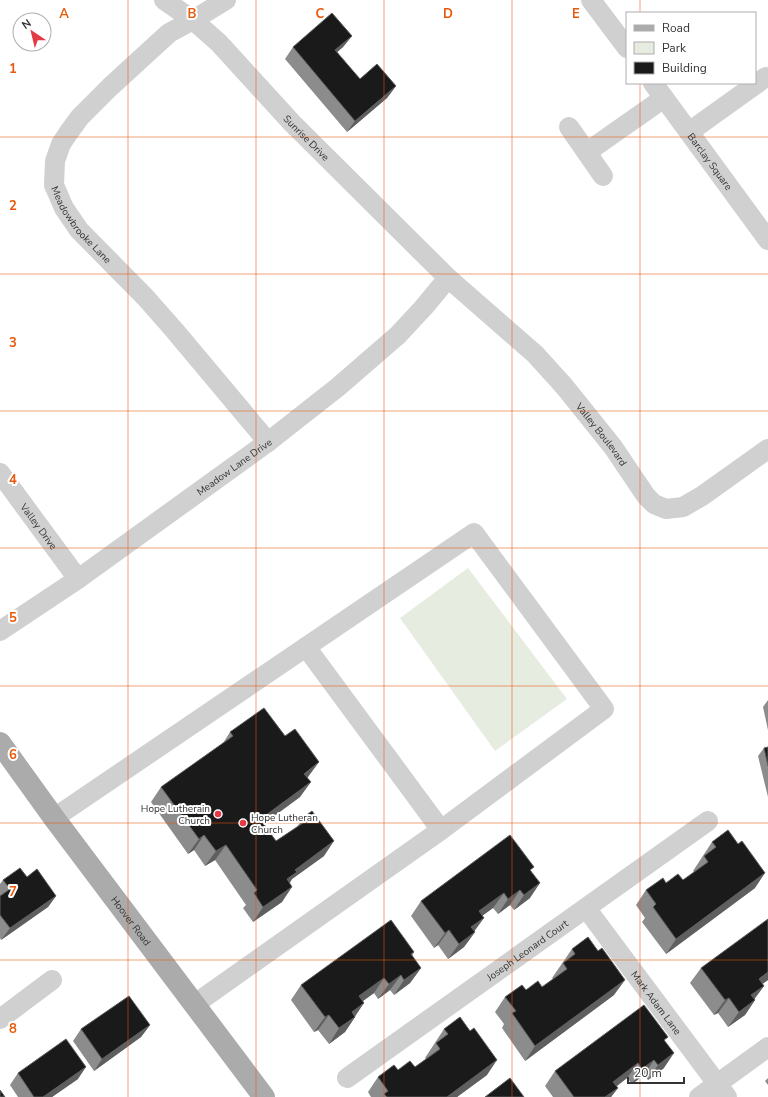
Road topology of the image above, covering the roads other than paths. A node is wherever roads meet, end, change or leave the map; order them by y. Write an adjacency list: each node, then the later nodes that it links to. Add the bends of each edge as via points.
1 (164, 0): 4 (street, Sunrise Drive)
2 (226, 0): 4 (street, Meadowbrooke Lane)
3 (591, 0): 5 (street)
4 (193, 20): 13 (street, Sunrise Drive, via 219,43 292,123); 14 (street, Meadowbrooke Lane, via 169,33 80,117 68,132 55,161 54,185 64,208 79,230 146,298)
5 (626, 47)
6 (749, 84): 9 (street)
7 (658, 90): 9 (street, Barclay Square); 10 (street)
8 (569, 127): 10 (street)
9 (689, 132): 12 (street, Barclay Square)
10 (587, 152): 11 (street)
11 (603, 176)
12 (768, 240)
13 (448, 278): 14 (street, Meadow Lane Drive, via 398,335 338,387); 15 (street, Valley Boulevard, via 545,364 613,447 654,504 666,509 683,507)
14 (268, 442): 17 (street, Meadow Lane Drive)
15 (768, 449)
16 (0, 473): 17 (street, Valley Drive)
17 (78, 579): 18 (street, Meadow Lane Drive)
18 (0, 631)
19 (306, 647): 21 (street); 23 (street); 23 (street, via 474,532 604,709)
20 (0, 744): 21 (main road, Hoover Road)
21 (54, 818): 26 (main road, Hoover Road)
22 (708, 821): 24 (street, Joseph Leonard Court)
23 (441, 830): 26 (street)
24 (586, 908): 29 (street, Joseph Leonard Court); 30 (street, Mark Adam Lane)
25 (52, 980): 27 (street)
26 (194, 1004): 31 (main road, Hoover Road)
27 (0, 1019)
28 (768, 1047): 30 (street)
29 (346, 1078)
30 (722, 1090): 32 (street)
31 (264, 1097)
32 (699, 1097)

